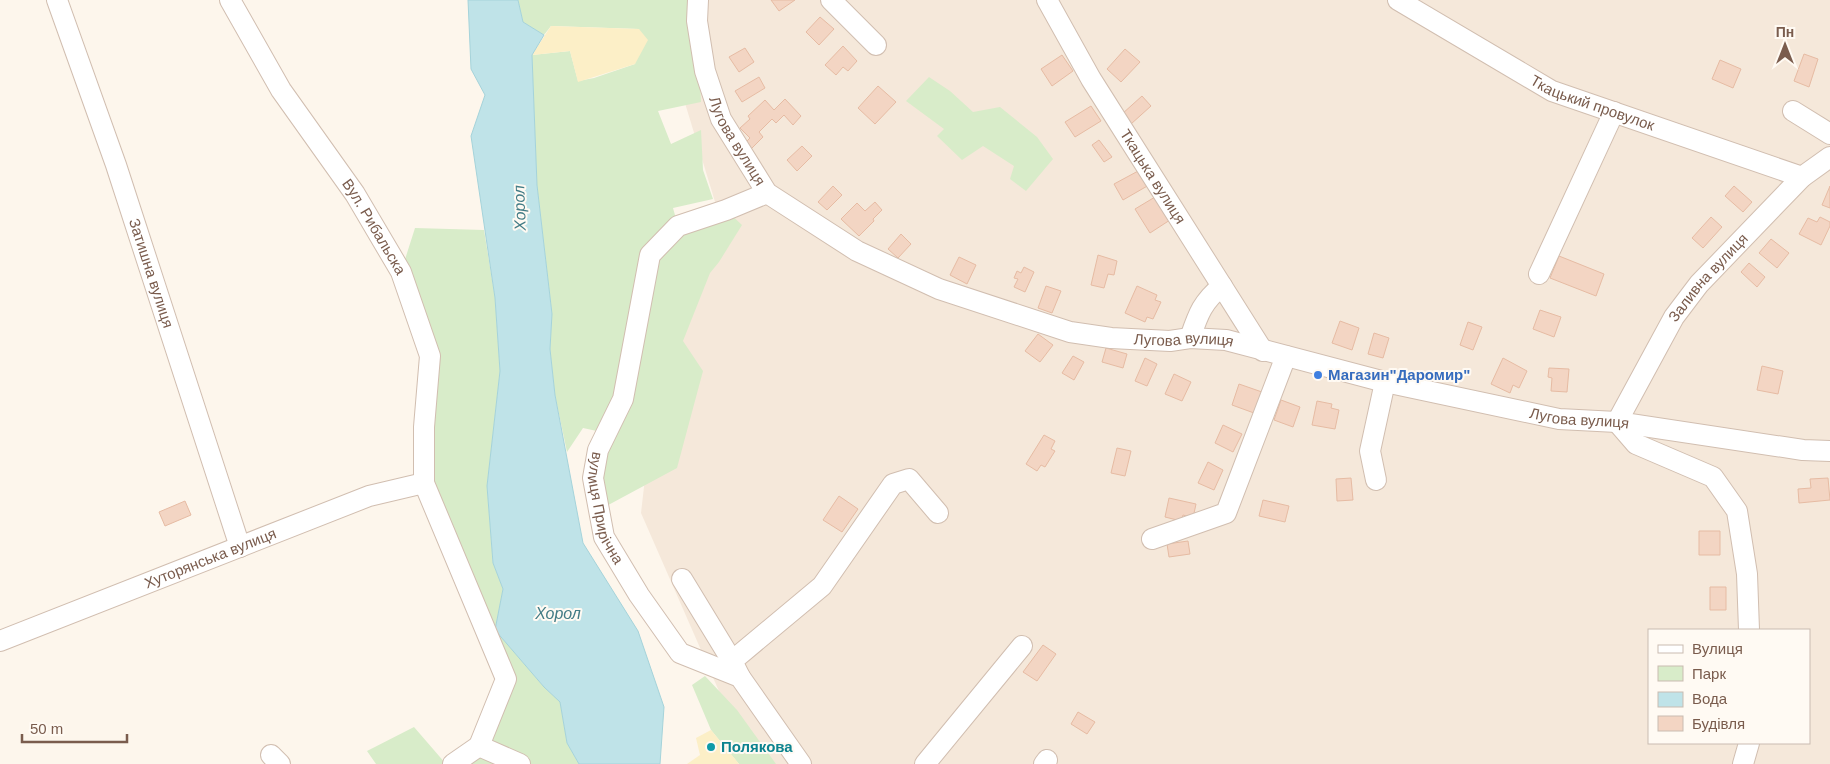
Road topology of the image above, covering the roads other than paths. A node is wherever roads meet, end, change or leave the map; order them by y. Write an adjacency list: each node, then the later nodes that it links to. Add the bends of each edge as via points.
1 (57, 0): 26 (street, Затишна вулиця, via 116,165)
2 (230, 0): 23 (street, Вул. Рибальска, via 281,90 355,194 401,272 430,356 424,427)
3 (698, 0): 13 (street, Лугова вулиця, via 697,20 705,71 721,119)
4 (831, 0): 7 (street)
5 (1047, 0): 15 (street, Ткацька вулиця, via 1091,80)
6 (1398, 0): 9 (street, Ткацький провулок, via 1552,91)
7 (876, 45)
8 (1793, 111): 10 (street)
9 (1614, 112): 12 (street, Ткацький провулок); 14 (street)
10 (1830, 134)
11 (1830, 157): 12 (street, Заливна вулиця)
12 (1802, 177): 20 (street, Заливна вулиця, via 1699,284 1674,317)
13 (767, 193): 16 (street, Лугова вулиця, via 857,251 939,289 1070,332 1170,341); 31 (street, вулиця Прирічна, via 678,226 650,255 623,400 598,450 593,478 604,536 639,594 680,652)
14 (1539, 274)
15 (1222, 286): 16 (street, via 1209,296); 17 (street, Ткацька вулиця)
16 (1190, 338): 17 (street, Лугова вулиця, via 1226,340)
17 (1263, 351): 18 (street, Лугова вулиця)
18 (1286, 356): 19 (street, Лугова вулиця); 25 (street, via 1226,513)
19 (1385, 382): 20 (street, Лугова вулиця, via 1559,419); 22 (street, via 1370,451)
20 (1617, 422): 21 (street, Лугова вулиця, via 1803,450); 28 (street, via 1636,444 1713,477 1737,511)
21 (1830, 451)
22 (1376, 480)
23 (424, 483): 26 (street, Хуторянська вулиця, via 369,496); 33 (street, via 506,679)
24 (938, 513): 31 (street, via 909,479 894,484 822,586)
25 (1152, 539)
26 (240, 547): 29 (street, Хуторянська вулиця)
27 (682, 579): 31 (street)
28 (1750, 629)
29 (0, 640)
30 (1022, 646): 37 (street)
31 (736, 669): 36 (street)
32 (1749, 744): 38 (street)
33 (479, 746): 34 (street); 35 (street)
34 (453, 764)
35 (520, 764)
36 (801, 764)
37 (925, 764)
38 (1743, 764)

